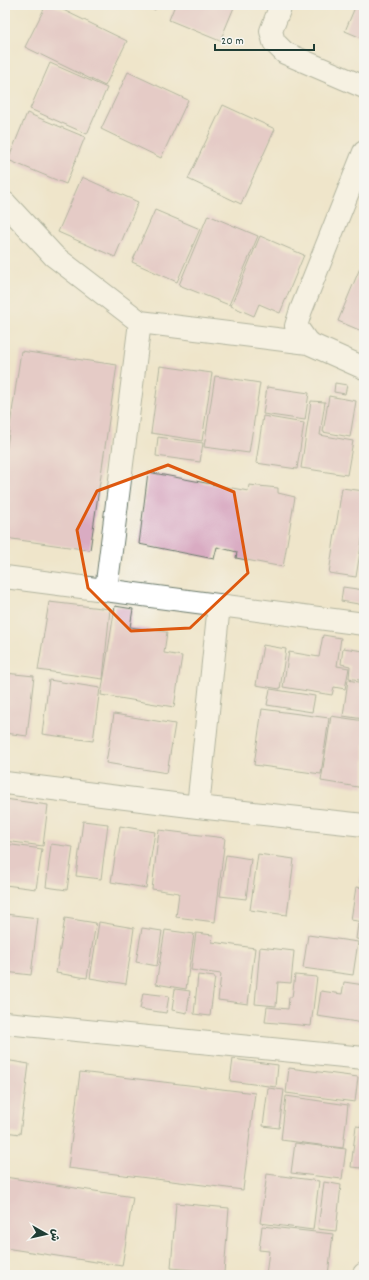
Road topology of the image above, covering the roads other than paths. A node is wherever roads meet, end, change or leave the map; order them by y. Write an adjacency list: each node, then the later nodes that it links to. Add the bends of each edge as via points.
1 (281, 5): 2 (street, via 271,31 274,42 285,53)
2 (364, 87)
3 (364, 152): 6 (street, via 296,326)
4 (5, 203): 5 (street, via 54,256)
5 (140, 322): 6 (street); 9 (street)
6 (308, 343): 7 (street)
7 (364, 368)
8 (5, 577): 9 (street)
9 (106, 590): 10 (street)
10 (219, 605): 11 (street); 13 (street)
11 (364, 624)
12 (5, 783): 13 (street)
13 (198, 807): 14 (street)
14 (364, 825)
15 (5, 1023): 16 (street)
16 (364, 1058)

